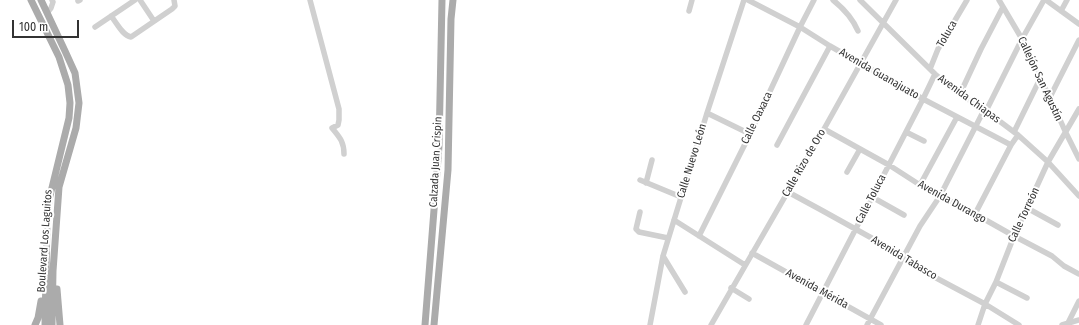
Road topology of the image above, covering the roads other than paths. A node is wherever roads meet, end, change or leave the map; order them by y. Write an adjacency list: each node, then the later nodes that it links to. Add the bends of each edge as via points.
1 (31, 0): 84 (main road, Boulevard Los Laguitos, via 59,56 68,85 70,103 69,118 49,200)
2 (40, 0): 24 (main road, Boulevard Los Laguitos)
3 (52, 0): 24 (street)
4 (140, 0): 26 (street)
5 (174, 0): 26 (street, via 175,6)
6 (310, 0): 56 (street, via 339,110 338,125 332,128 342,141)
7 (442, 0): 101 (main road, Calzada Juan Crispin, via 439,146)
8 (453, 0): 102 (main road, Calzada Juan Crispin, via 448,170)
9 (692, 0): 22 (street)
10 (744, 0): 44 (street, Calle Nuevo León)
11 (748, 0): 30 (street, Avenida Guanajuato)
12 (814, 0): 30 (street, Calle Oaxaca)
13 (833, 0): 31 (street, via 843,8)
14 (896, 0): 27 (street, Calle Rizo de Oro)
15 (967, 0): 36 (street, Toluca, via 938,49)
16 (999, 0): 21 (street, Callejón San Agustín)
17 (1045, 0): 23 (street); 32 (street)
18 (1067, 0): 23 (street)
19 (133, 1): 25 (street)
20 (864, 1): 27 (street, Avenida Chiapas)
21 (1003, 7): 32 (street, Callejón San Agustín); 39 (street)
22 (689, 11)
23 (1061, 11): 28 (street)
24 (47, 13): 84 (main road, Boulevard Los Laguitos, via 75,73 79,102 76,128 59,187)
25 (112, 16): 26 (street, via 129,37); 29 (street)
26 (154, 21)
27 (884, 24): 35 (street, Calle Rizo de Oro); 36 (street, Avenida Chiapas)
28 (1079, 24)
29 (95, 27)
30 (800, 27): 34 (street, Avenida Guanajuato); 50 (street, Calle Oaxaca)
31 (858, 31)
32 (1022, 39): 38 (street, Callejón San Agustín); 43 (street)
33 (1079, 40): 40 (street)
34 (830, 46): 35 (street, Avenida Guanajuato); 53 (street)
35 (860, 63): 41 (street, Avenida Guanajuato); 47 (street, Calle Rizo de Oro)
36 (930, 69): 37 (street, Avenida Chiapas)
37 (935, 74): 39 (street, Avenida Chiapas); 41 (street, Calle Toluca)
38 (1040, 79): 40 (street, Callejón San Agustín); 51 (street)
39 (960, 94): 43 (street, Avenida Chiapas)
40 (1050, 98): 49 (street, Callejón San Agustín)
41 (923, 99): 45 (street, Avenida Guanajuato); 48 (street, Calle Toluca)
42 (1079, 109): 49 (street, Calle Torreón)
43 (985, 110): 46 (street); 51 (street, Avenida Chiapas)
44 (706, 113): 50 (street); 68 (street, Calle Nuevo León)
45 (957, 117): 46 (street, Avenida Guanajuato); 64 (street)
46 (975, 127): 54 (street, Avenida Guanajuato); 66 (street)
47 (824, 129): 55 (street, Avenida Durango); 65 (street, Calle Rizo de Oro)
48 (906, 132): 52 (street); 60 (street, Calle Toluca)
49 (1065, 132): 57 (street, Callejón San Agustín); 59 (street, Calle Torreón)
50 (750, 134): 77 (street, Calle Oaxaca)
51 (1016, 134): 54 (street); 59 (street, Avenida Chiapas)
52 (924, 142)
53 (777, 145)
54 (1011, 145): 72 (street)
55 (860, 149): 60 (street, Avenida Durango); 61 (street)
56 (344, 154)
57 (1079, 159)
58 (652, 160): 63 (street)
59 (1048, 162): 67 (street, Avenida Chiapas); 70 (street, Calle Torreón)
60 (889, 165): 64 (street, Avenida Durango); 69 (street, Calle Toluca)
61 (848, 172)
62 (640, 180): 63 (street)
63 (646, 182): 68 (street)
64 (920, 185): 66 (street, Avenida Durango)
65 (788, 192): 76 (street, Avenida Tabasco); 80 (street, Calle Rizo de Oro)
66 (940, 196): 72 (street, Avenida Durango); 82 (street)
67 (1079, 196)
68 (681, 197): 74 (street, Calle Nuevo León)
69 (872, 197): 73 (street); 76 (street, Calle Toluca)
70 (1027, 208): 75 (street); 78 (street, Calle Torreón)
71 (640, 212): 79 (street, via 636,229 639,232)
72 (976, 214): 78 (street, Avenida Durango)
73 (904, 215)
74 (674, 220): 77 (street); 79 (street, Calle Nuevo León)
75 (1058, 225)
76 (855, 229): 82 (street, Avenida Tabasco); 89 (street, Calle Toluca)
77 (699, 236): 83 (street)
78 (1014, 236): 85 (street, Avenida Durango); 86 (street, Calle Torreón)
79 (668, 238): 81 (street, Calle Nuevo León)
80 (752, 253): 83 (street, Calle Rizo de Oro); 89 (street, Avenida Mérida)
81 (663, 256): 88 (street); 103 (street, Calle Nuevo León)
82 (904, 256): 93 (street, Avenida Tabasco, via 925,272); 94 (street)
83 (744, 265): 87 (street, Calle Rizo de Oro)
84 (49, 270): 97 (main road); 98 (main road, Boulevard Los Laguitos); 99 (main road, Boulevard Los Laguitos); 100 (main road, via 56,274)
85 (1079, 274)
86 (996, 282): 90 (street); 93 (street, Calle Torreón)
87 (732, 288): 91 (street); 104 (street, Calle Rizo de Oro)
88 (686, 292)
89 (822, 292): 94 (street, Avenida Mérida); 105 (street, Calle Toluca)
90 (1027, 298)
91 (749, 299)
92 (1079, 301): 96 (street)
93 (985, 304): 108 (street, Calle Torreón); 109 (street, Avenida Tabasco)
94 (870, 319): 106 (street); 107 (street, Avenida Mérida)
95 (1079, 320): 96 (street)
96 (1068, 323): 110 (street)
97 (35, 325)
98 (45, 325)
99 (52, 325)
100 (60, 325)
101 (425, 325)
102 (434, 325)
103 (650, 325)
104 (711, 325)
105 (806, 325)
106 (867, 325)
107 (881, 325)
108 (978, 325)
109 (1019, 325)
110 (1062, 325)

